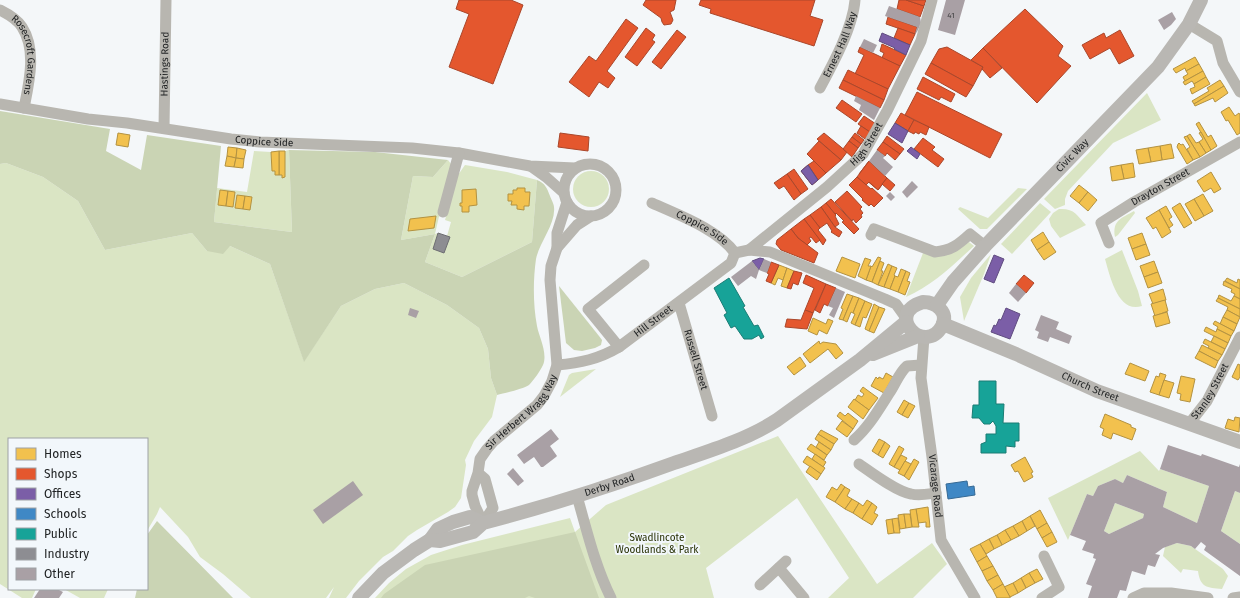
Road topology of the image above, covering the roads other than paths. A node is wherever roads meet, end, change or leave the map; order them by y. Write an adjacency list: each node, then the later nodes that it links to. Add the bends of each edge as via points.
1 (166, 0): 11 (street, Hastings Road)
2 (855, 0): 7 (street, Ernest Hall Way, via 853,15)
3 (932, 0): 24 (street, High Street, via 921,41 863,154 827,187)
4 (1201, 0): 6 (main road, Civic Way)
5 (0, 10): 10 (street, Rosecroft Gardens, via 18,21 30,47 30,72)
6 (1189, 24): 8 (street, via 1217,41 1223,63); 22 (main road, Civic Way, via 1158,67)
7 (820, 88)
8 (1240, 92)
9 (0, 104): 10 (street, Coppice Side)
10 (24, 108): 11 (street, Coppice Side)
11 (164, 128): 13 (street, Coppice Side, via 260,142 412,148)
12 (1240, 142): 21 (street, Drayton Street, via 1101,223)
13 (459, 153): 14 (street, Coppice Side); 18 (street)
14 (530, 166): 15 (street, Coppice Side); 16 (street, Coppice Side, via 546,177)
15 (575, 168): 16 (street, via 566,179); 19 (street, via 590,163 602,166 610,171 616,183 617,191 613,204 604,212)
16 (565, 197): 19 (street, via 571,208 578,213); 23 (street, Sir Herbert Wragg Way, via 557,233)
17 (652, 203): 25 (street, Coppice Side, via 723,239)
18 (443, 212)
19 (591, 216): 23 (street, Sir Herbert Wragg Way, via 577,224)
20 (871, 235): 22 (street, via 874,229 935,252 953,248 970,234)
21 (1109, 243)
22 (985, 246): 28 (main road, Civic Way, via 953,282)
23 (557, 248): 35 (street, Sir Herbert Wragg Way, via 551,266 550,280)
24 (749, 250): 25 (street, Coppice Side); 29 (street, via 770,252 885,298 896,304)
25 (735, 253): 27 (street, Hill Street, via 731,263)
26 (644, 265): 33 (street, via 588,309)
27 (679, 303): 33 (street, Hill Street); 37 (street, Russell Street)
28 (937, 305): 29 (main road, via 930,302 918,304 909,310); 30 (main road, via 942,311)
29 (906, 320): 31 (main road, via 911,330); 34 (main road, Derby Road)
30 (943, 324): 31 (main road, via 933,336); 38 (main road, Church Street, via 1097,391)
31 (921, 337): 34 (main road, Derby Road); 36 (street, Vicarage Road)
32 (1240, 337): 38 (street, Stanley Street, via 1207,401)
33 (618, 347): 35 (street, Hill Street, via 595,359)
34 (860, 360): 44 (main road, Derby Road, via 764,429 724,446)
35 (557, 364): 42 (street, Sir Herbert Wragg Way, via 544,396 486,449 480,459)
36 (922, 365): 39 (street, via 907,366 902,370 863,432); 43 (street, Vicarage Road, via 921,378)
37 (712, 416)
38 (1190, 424): 40 (main road, Church Street)
39 (854, 440)
40 (1240, 442)
41 (859, 464): 43 (street, via 899,490 921,495)
42 (478, 473): 45 (street, Sir Herbert Wragg Way, via 472,495); 45 (street, via 485,479 493,508)
43 (936, 493): 52 (street, Vicarage Road, via 941,540)
44 (577, 496): 45 (main road, Derby Road); 50 (street, via 597,564)
45 (483, 523): 49 (main road, Derby Road, via 473,532 440,541 430,540 398,561)
46 (1044, 556): 53 (street, via 1058,588)
47 (760, 585): 51 (street, via 783,564)
48 (1240, 597): 56 (street)
49 (359, 598)
50 (611, 598)
51 (804, 598)
52 (975, 598)
53 (1042, 598)
54 (1133, 598): 55 (street, via 1144,593 1171,593)
55 (1208, 598)
56 (1233, 598)

